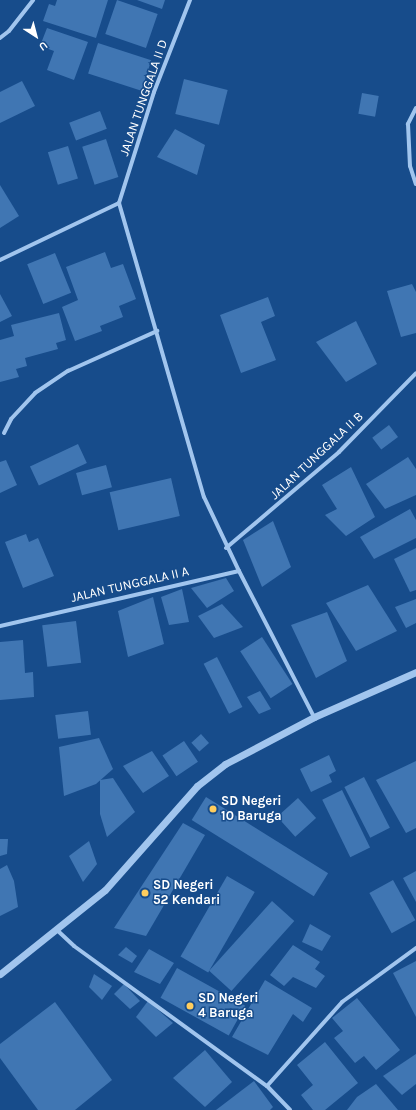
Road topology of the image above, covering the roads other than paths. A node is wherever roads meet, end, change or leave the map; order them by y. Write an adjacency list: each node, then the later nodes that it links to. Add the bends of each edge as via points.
1 (33, 0): 3 (street)
2 (190, 0): 6 (street, JALAN TUNGGALA II D, via 154,92)
3 (0, 38)
4 (416, 108): 5 (street, via 408,124 410,166)
5 (416, 184)
6 (119, 203): 7 (street); 8 (street)
7 (0, 260)
8 (157, 331): 10 (street, via 68,371 40,389 11,419); 11 (street, via 204,497)
9 (416, 373): 11 (street, JALAN TUNGGALA II B, via 339,452)
10 (4, 433)
11 (226, 548): 12 (street)
12 (239, 571): 13 (street, JALAN TUNGGALA II A); 15 (street)
13 (0, 626)
14 (416, 672): 15 (street)
15 (314, 717): 16 (street, via 225,764 197,786 105,890)
16 (58, 931): 18 (street); 19 (street, via 74,946)
17 (416, 948): 19 (street, via 342,1002)
18 (0, 974)
19 (267, 1086): 20 (street)
20 (290, 1110)

